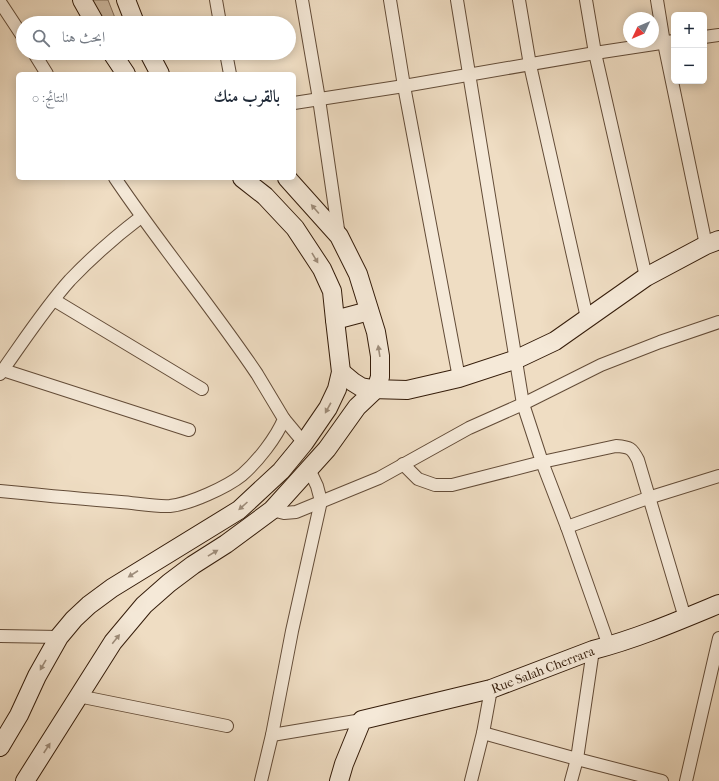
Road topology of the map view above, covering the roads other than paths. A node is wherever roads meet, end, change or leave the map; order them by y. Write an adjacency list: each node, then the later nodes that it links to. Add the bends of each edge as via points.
1 (82, 0): 11 (main road)
2 (126, 0): 12 (main road)
3 (216, 0): 13 (street)
4 (302, 0): 31 (street)
5 (390, 0): 30 (street)
6 (457, 0): 29 (street)
7 (519, 0): 24 (street)
8 (586, 0): 19 (street)
9 (657, 0): 18 (street)
10 (0, 2): 14 (street)
11 (91, 16)
12 (132, 16)
13 (219, 16)
14 (6, 18): 15 (street)
15 (16, 29)
16 (719, 35): 17 (street)
17 (707, 37)
18 (669, 42): 19 (street); 38 (street)
19 (595, 53): 24 (street); 39 (street)
20 (39, 60): 25 (street)
21 (117, 60): 26 (main road)
22 (153, 60): 27 (main road)
23 (227, 60): 28 (street)
24 (530, 65): 29 (street); 42 (street)
25 (47, 72)
26 (125, 72)
27 (159, 72)
28 (230, 72)
29 (469, 74): 30 (street); 45 (street)
30 (404, 86): 31 (street); 48 (street)
31 (319, 99): 32 (street); 37 (street)
32 (296, 103)
33 (117, 180): 36 (street)
34 (245, 180): 43 (main road, one-way to 43, via 265,196 295,228 310,250 332,291)
35 (289, 180): 37 (main road, one-way to 35)
36 (141, 217): 40 (street, via 97,254); 52 (street, via 216,317)
37 (339, 236): 41 (main road, via 358,274)
38 (712, 243): 39 (main road)
39 (646, 278): 42 (main road)
40 (54, 300): 46 (street); 49 (street)
41 (369, 310): 43 (main road); 50 (main road, one-way to 41, via 380,377 380,356)
42 (587, 318): 45 (main road, via 555,341)
43 (335, 320): 47 (main road)
44 (719, 322): 51 (street, via 601,365)
45 (517, 359): 48 (main road); 51 (street)
46 (1, 372): 53 (street)
47 (341, 372): 50 (main road, via 361,387); 54 (main road, one-way to 54, via 337,389 328,408)
48 (459, 378): 50 (main road, via 407,390)
49 (202, 389)
50 (376, 389): 57 (main road, via 357,406)
51 (523, 404): 55 (street); 56 (street, via 469,428)
52 (284, 419): 54 (street); 59 (street, via 268,446 242,475 194,500 169,506)
53 (189, 430)
54 (304, 443): 67 (main road, one-way to 67, via 281,471 239,510 112,588 89,605)
55 (542, 462): 56 (street, via 452,485 418,479); 60 (street, via 616,446 626,447 633,450 638,460); 63 (street)
56 (403, 464): 61 (street, via 379,478)
57 (309, 469): 61 (street); 62 (main road)
58 (719, 476): 60 (street)
59 (0, 491)
60 (648, 498): 63 (street); 65 (street)
61 (321, 501): 62 (street, via 296,512); 75 (street)
62 (272, 510): 71 (main road, one-way to 62, via 113,642 144,605 193,565)
63 (567, 527): 69 (street)
64 (719, 604): 65 (main road, Rue Salah Cherrara)
65 (685, 618): 69 (main road, Rue Salah Cherrara)
66 (0, 636): 67 (street)
67 (59, 637): 76 (main road, one-way to 76)
68 (719, 638): 84 (street)
69 (601, 648): 70 (main road, Rue Salah Cherrara); 77 (street)
70 (491, 689): 72 (main road, Rue Salah Cherrara); 74 (street)
71 (78, 696): 73 (street); 78 (main road, one-way to 71)
72 (362, 720): 75 (street); 80 (main road)
73 (227, 726)
74 (483, 733): 77 (street); 81 (street)
75 (272, 735): 79 (street)
76 (0, 747)
77 (577, 759): 82 (street); 83 (street)
78 (25, 781)
79 (262, 781)
80 (339, 781)
81 (471, 781)
82 (571, 781)
83 (662, 781)
84 (686, 781)

